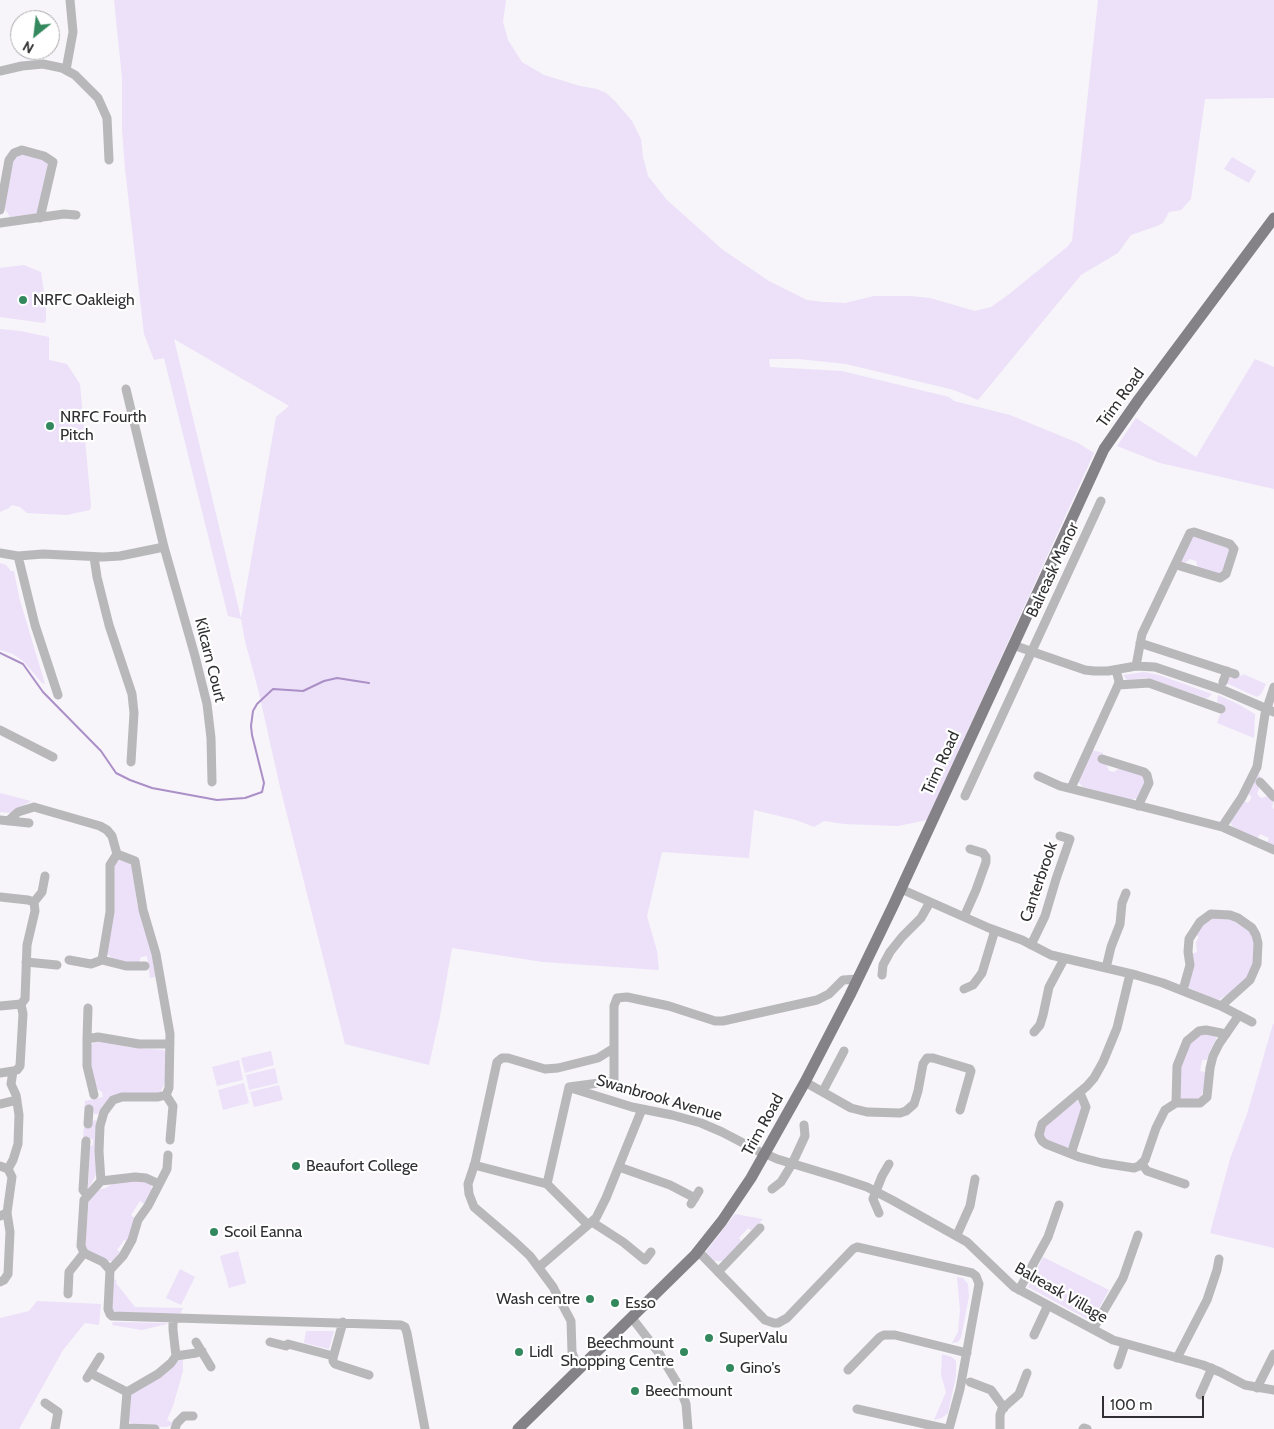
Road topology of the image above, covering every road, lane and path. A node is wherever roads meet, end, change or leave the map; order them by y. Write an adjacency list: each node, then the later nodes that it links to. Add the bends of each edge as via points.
1 (70, 0): 2 (street, via 73,32)
2 (66, 70): 3 (street, via 43,64); 4 (street, via 98,98 107,118)
3 (0, 71)
4 (109, 160)
5 (0, 210): 7 (street, via 9,160 22,150 53,162); 9 (street)
6 (76, 215): 7 (street)
7 (40, 218): 9 (street)
8 (1274, 218): 18 (main road, Trim Road, via 1104,449)
9 (0, 223)
10 (126, 389): 12 (street, Kilcarn Court)
11 (1101, 501): 19 (street, Balreask Manor)
12 (164, 547): 15 (street, via 120,556); 33 (street, Kilcarn Court, via 207,704)
13 (0, 553): 14 (street)
14 (18, 556): 15 (street); 25 (street, via 35,625)
15 (94, 557): 31 (street, via 108,625 132,694)
16 (1180, 566): 17 (street, via 1220,578 1226,574 1234,549 1230,544 1190,533)
17 (1140, 643): 20 (street); 22 (street, via 1231,673)
18 (1013, 645): 19 (street); 47 (main road, Trim Road)
19 (1032, 651): 21 (street, via 1085,670); 36 (street, Balreask Manor)
20 (1136, 666): 21 (street); 27 (street, via 1155,667 1195,680)
21 (1116, 670): 23 (street)
22 (1223, 682)
23 (1118, 686): 26 (street, via 1149,683); 35 (street)
24 (1274, 687): 27 (street)
25 (58, 695)
26 (1221, 709)
27 (1270, 711): 41 (street, via 1257,767)
28 (0, 730): 29 (street)
29 (53, 757)
30 (1102, 759): 38 (street, via 1147,775 1149,783)
31 (131, 762)
32 (1038, 776): 35 (street)
33 (212, 782)
34 (1260, 782): 37 (street)
35 (1071, 788): 38 (street)
36 (965, 796)
37 (1274, 797)
38 (1138, 806): 41 (street)
39 (4, 821): 40 (street); 45 (street, via 34,807 100,826 112,836)
40 (29, 823)
41 (1222, 827): 44 (street)
42 (1060, 836): 54 (street, Canterbrook, via 1070,840)
43 (970, 850): 52 (street, via 984,853 986,862)
44 (1274, 850)
45 (117, 854): 57 (street, via 110,865 110,912); 76 (street, via 135,861 143,910 156,954)
46 (45, 876): 50 (street, via 42,892)
47 (901, 889): 51 (street, Canterbrook); 64 (main road, Trim Road)
48 (1126, 893): 61 (street)
49 (0, 897): 50 (street)
50 (34, 902): 58 (street)
51 (930, 902): 52 (street, Canterbrook); 63 (street, via 921,918 890,952)
52 (964, 917): 53 (street, Canterbrook)
53 (995, 930): 54 (street, Canterbrook); 65 (street, Canterbrook, via 982,973)
54 (1032, 945): 55 (street, Canterbrook)
55 (1064, 959): 61 (street, Canterbrook); 73 (street, via 1048,987 1040,1025)
56 (69, 960): 57 (street, via 91,964)
57 (102, 960): 60 (street, via 126,966)
58 (26, 962): 59 (street); 67 (street, via 26,992)
59 (58, 965)
60 (145, 966)
61 (1106, 968): 62 (street, Canterbrook)
62 (1130, 974): 66 (street, Canterbrook); 84 (street, via 1108,1052 1094,1078)
63 (882, 975)
64 (858, 979): 77 (street, via 843,980 829,994 817,1000 723,1021 661,1004 617,998 614,1006); 81 (main road, Trim Road)
65 (964, 989)
66 (1183, 990): 69 (street, Canterbrook); 69 (street, via 1190,965 1189,939 1200,922 1211,914 1238,918 1256,935 1256,964 1250,980)
67 (21, 1004): 68 (street); 79 (street, via 20,1066)
68 (0, 1006)
69 (1221, 1006): 71 (street, Canterbrook)
70 (88, 1008): 75 (street)
71 (1239, 1015): 72 (street, Canterbrook); 74 (street)
72 (1252, 1022)
73 (1034, 1032)
74 (1226, 1034): 88 (street, via 1213,1056 1207,1097 1200,1103); 88 (street, via 1206,1030 1187,1041 1177,1066)
75 (87, 1039): 76 (street, via 98,1036 139,1044); 85 (street, via 87,1066)
76 (170, 1044): 86 (street)
77 (614, 1048): 82 (street, via 614,1081); 103 (street, via 598,1058 558,1068 545,1069 508,1058 497,1062)
78 (844, 1051): 83 (street)
79 (12, 1071): 80 (street); 87 (street, via 11,1084)
80 (0, 1073)
81 (805, 1082): 83 (street); 97 (main road, Trim Road)
82 (568, 1087): 90 (street, Swanbrook Avenue); 109 (street)
83 (823, 1091): 91 (street, via 851,1108 900,1113 914,1104 923,1064 927,1058 933,1058 970,1069)
84 (1080, 1093): 98 (street, via 1086,1107); 98 (street, via 1048,1118 1039,1132 1046,1144)
85 (94, 1095)
86 (166, 1095): 93 (street, via 117,1098 110,1102); 95 (street, via 173,1106)
87 (17, 1100): 89 (street); 105 (street, via 16,1151)
88 (1176, 1103): 102 (street, via 1162,1114)
89 (0, 1104)
90 (642, 1109): 97 (street, Swanbrook Avenue, via 701,1123); 104 (street)
91 (960, 1110)
92 (88, 1116): 93 (street)
93 (102, 1118): 107 (street)
94 (804, 1125): 100 (street, via 805,1136)
95 (170, 1140)
96 (86, 1141): 113 (street, via 83,1190)
97 (766, 1154): 100 (street, Balreask Village); 122 (main road, Trim Road)
98 (1071, 1154): 102 (street, via 1134,1168)
99 (168, 1155): 108 (street, via 167,1169)
100 (792, 1164): 111 (street, via 781,1182); 112 (street, Balreask Village)
101 (889, 1164): 112 (street)
102 (1142, 1164): 110 (street, via 1147,1171)
103 (474, 1165): 109 (street); 126 (street, via 468,1184 474,1207 515,1242)
104 (619, 1167): 114 (street, via 670,1185); 118 (street, via 601,1209)
105 (4, 1168): 117 (street, via 12,1177)
106 (976, 1179): 120 (street, via 970,1206)
107 (101, 1180): 108 (street, via 135,1177); 113 (street)
108 (159, 1184): 127 (street, via 138,1220 123,1256)
109 (546, 1184): 118 (street)
110 (1185, 1184)
111 (772, 1189)
112 (874, 1191): 116 (street); 120 (street, Balreask Village)
113 (87, 1195): 124 (street, via 81,1246)
114 (695, 1198)
115 (1059, 1205): 130 (street, via 1048,1237)
116 (878, 1213)
117 (4, 1215): 129 (street, via 10,1232 10,1247 8,1274)
118 (590, 1224): 123 (street, via 623,1242 645,1260); 126 (street)
119 (760, 1228): 128 (street)
120 (957, 1235): 130 (street, Balreask Village)
121 (1138, 1235): 136 (street, via 1123,1278)
122 (698, 1251): 128 (street); 134 (main road, Trim Road)
123 (651, 1252)
124 (84, 1253): 127 (street, via 103,1262); 131 (street, via 69,1272)
125 (1219, 1259): 147 (street, via 1207,1300)
126 (539, 1268): 149 (street, via 568,1316 572,1327 572,1352)
127 (110, 1270): 133 (street, via 108,1309 112,1316)
128 (718, 1272): 142 (street, via 765,1320 774,1323 787,1318 857,1247 972,1274 979,1284)
129 (0, 1282)
130 (1019, 1290): 132 (street, Balreask Village)
131 (68, 1294)
132 (1048, 1305): 136 (street, Balreask Village); 137 (street)
133 (173, 1318): 135 (street); 144 (street)
134 (632, 1318): 149 (main road, Trim Road); 170 (street, via 679,1386 687,1411)
135 (343, 1322): 145 (street); 168 (street, via 393,1323 404,1327)
136 (1093, 1329): 140 (street, Balreask Village)
137 (1034, 1335)
138 (196, 1342): 141 (street)
139 (270, 1342): 145 (street)
140 (1125, 1344): 147 (street, Balreask Village); 148 (street)
141 (202, 1351): 144 (street); 150 (street)
142 (967, 1353): 152 (street, via 884,1335); 171 (street, via 954,1416)
143 (1274, 1354): 156 (street)
144 (176, 1356): 158 (street, via 158,1374)
145 (333, 1356): 154 (street, via 335,1364)
146 (100, 1357): 158 (street, via 89,1376)
147 (1177, 1358): 151 (street, Balreask Village)
148 (1118, 1365)
149 (580, 1367): 169 (main road, Trim Road)
150 (211, 1368)
151 (1212, 1368): 156 (street, Balreask Village); 159 (street)
152 (848, 1370)
153 (1027, 1374): 161 (street, via 1019,1394)
154 (369, 1375)
155 (970, 1382): 161 (street, via 991,1390)
156 (1257, 1388): 157 (street, Balreask Village)
157 (1274, 1390)
158 (127, 1392): 164 (street)
159 (1200, 1395)
160 (45, 1403): 165 (street, via 58,1412)
161 (1004, 1408): 172 (street, via 1000,1415)
162 (856, 1409): 171 (street)
163 (193, 1416): 167 (street, via 184,1416)
164 (124, 1428): 166 (street)
165 (55, 1429)
166 (155, 1429)
167 (175, 1429)
168 (425, 1429)
169 (518, 1429)
170 (688, 1429)
171 (948, 1429)
172 (1000, 1429)
173 (1083, 1429): 174 (street)
174 (1087, 1429)

